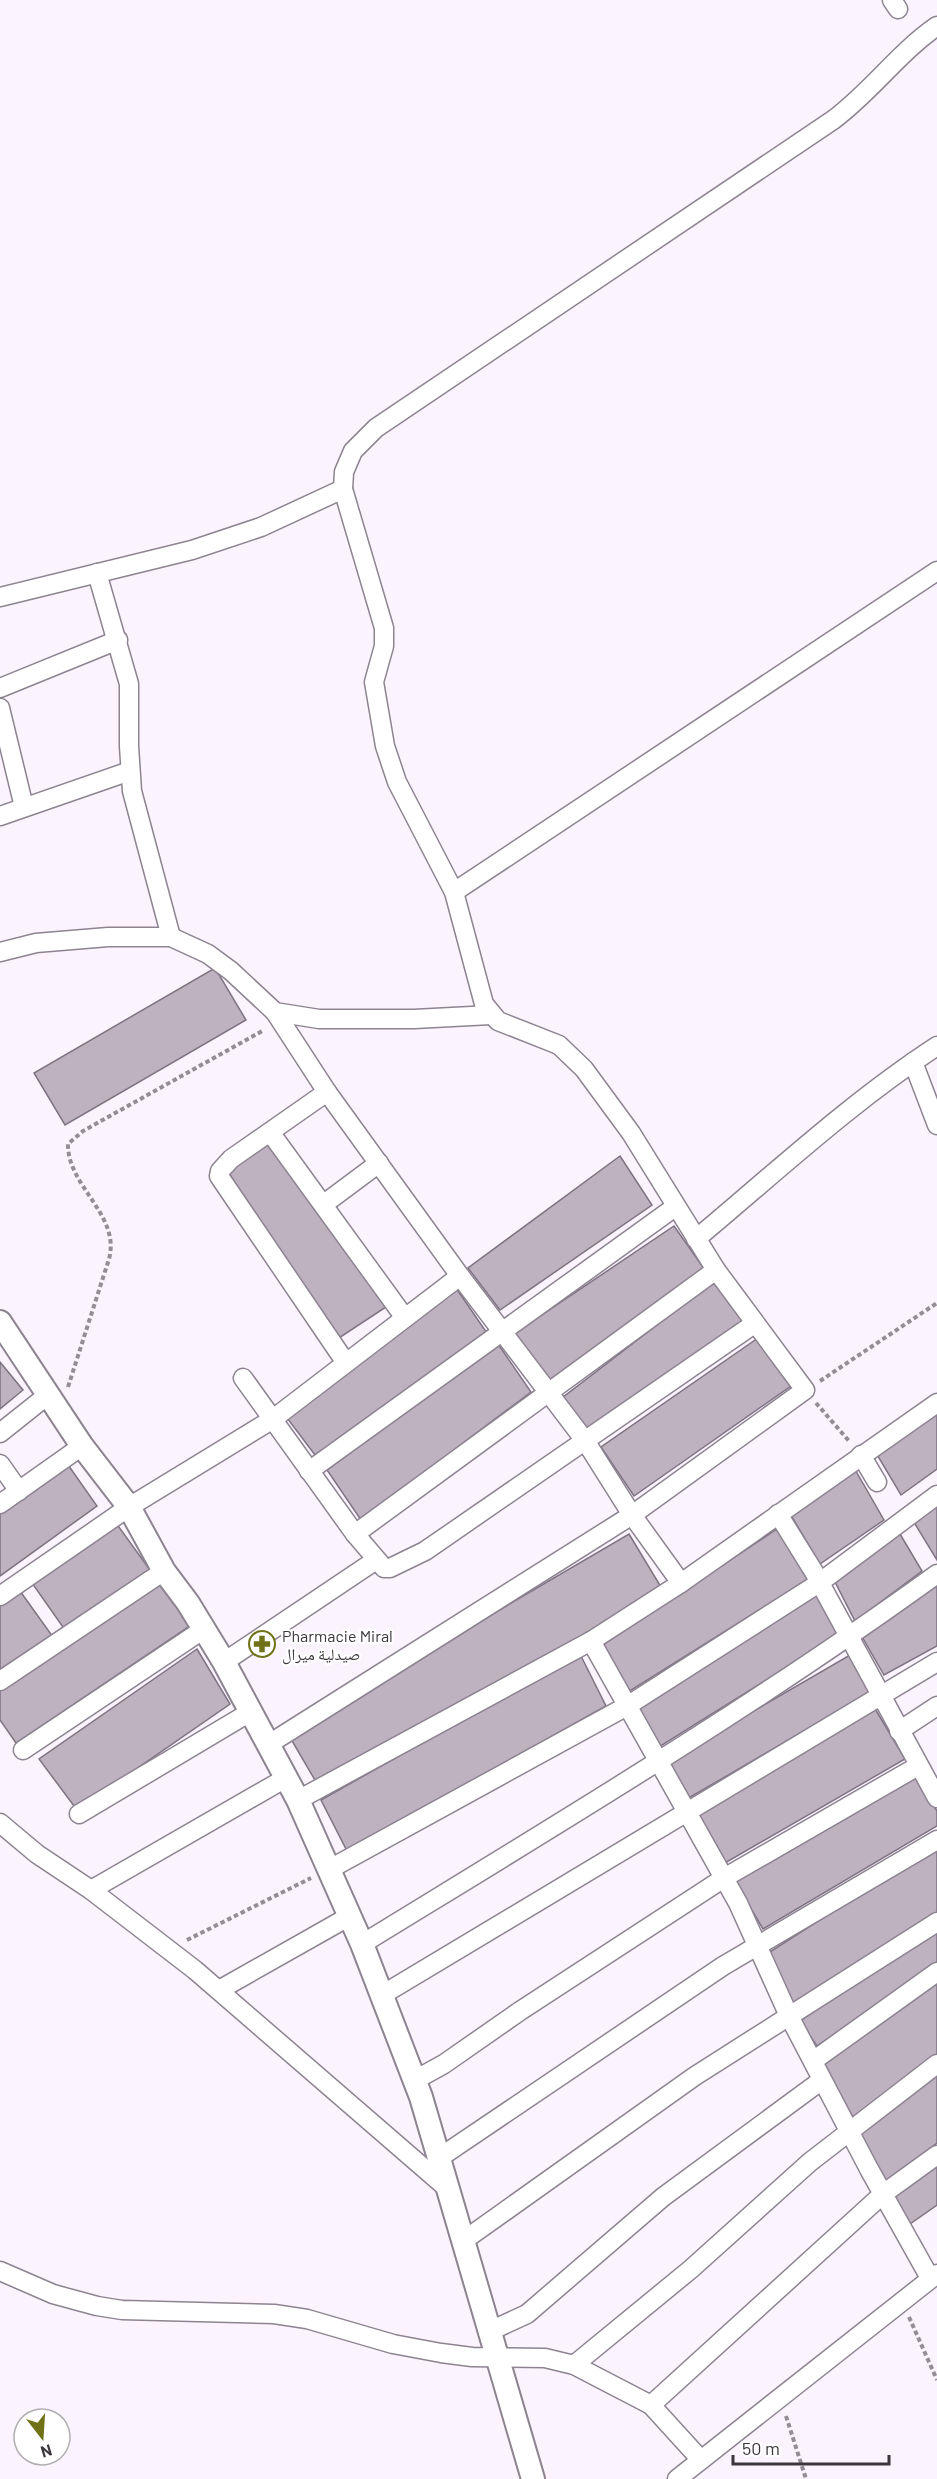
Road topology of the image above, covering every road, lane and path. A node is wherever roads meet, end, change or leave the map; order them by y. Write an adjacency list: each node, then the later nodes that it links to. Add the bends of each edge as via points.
1 (937, 26): 2 (street, via 913,43 853,105 833,120 376,428 353,451 344,472)
2 (343, 489): 4 (street, via 261,527 192,550); 12 (street, via 384,628 384,646 374,682 385,746 397,782)
3 (937, 571): 12 (street)
4 (97, 573): 5 (street); 6 (street)
5 (0, 597)
6 (118, 640): 7 (street); 9 (street, via 129,684)
7 (0, 688)
8 (0, 708): 10 (street)
9 (130, 771): 10 (street); 13 (street)
10 (24, 807): 11 (street)
11 (0, 816)
12 (454, 892): 15 (street, via 478,990)
13 (171, 937): 14 (street, via 108,937); 16 (street, via 208,954)
14 (0, 952)
15 (491, 1015): 16 (street, via 414,1019); 24 (street, via 509,1026 545,1038 572,1056 631,1133)
16 (278, 1017): 19 (street); 37 (path, via 83,1131 68,1144 71,1162 112,1240 109,1259)
17 (937, 1046): 18 (street)
18 (913, 1062): 20 (street); 25 (street)
19 (327, 1092): 21 (street); 22 (street)
20 (937, 1125)
21 (270, 1132): 23 (street); 33 (street, via 231,1159 219,1176)
22 (379, 1164): 23 (street); 27 (street)
23 (324, 1204): 29 (street)
24 (675, 1207): 25 (street); 31 (street)
25 (696, 1239): 26 (street)
26 (716, 1270): 30 (street); 36 (street)
27 (460, 1276): 29 (street); 31 (street)
28 (937, 1303): 35 (path)
29 (405, 1318): 33 (street)
30 (754, 1324): 35 (street); 41 (street)
31 (502, 1332): 36 (street); 45 (street)
32 (3, 1333): 37 (street)
33 (346, 1363): 39 (street)
34 (243, 1378): 39 (street)
35 (805, 1390): 43 (path); 52 (street)
36 (548, 1393): 41 (street); 53 (street)
37 (55, 1403): 40 (street); 42 (street)
38 (937, 1403): 43 (street)
39 (273, 1419): 45 (street); 50 (street)
40 (0, 1433)
41 (586, 1442): 52 (street); 54 (street, via 425,1551 390,1568)
42 (82, 1446): 47 (street); 50 (street)
43 (861, 1455): 46 (street); 51 (street)
44 (0, 1464): 47 (street)
45 (309, 1470): 53 (street)
46 (877, 1482)
47 (19, 1491): 49 (street)
48 (937, 1495): 58 (street)
49 (0, 1504)
50 (129, 1507): 55 (street); 59 (street)
51 (778, 1514): 57 (street); 58 (street)
52 (633, 1515): 57 (street); 71 (street)
53 (355, 1534): 54 (street)
54 (376, 1560): 63 (street)
55 (164, 1571): 60 (street); 65 (street)
56 (937, 1574): 61 (street)
57 (681, 1583): 62 (street)
58 (819, 1583): 61 (street); 67 (street)
59 (0, 1596)
60 (204, 1629): 63 (street); 72 (street)
61 (849, 1638): 66 (street); 73 (street)
62 (591, 1641): 67 (street); 77 (street)
63 (224, 1662): 69 (street)
64 (937, 1662): 66 (street)
65 (0, 1681)
66 (881, 1698): 70 (street); 78 (street)
67 (627, 1706): 73 (street); 82 (street)
68 (937, 1706): 70 (street)
69 (252, 1712): 71 (street); 79 (street)
70 (900, 1731): 74 (street)
71 (269, 1744): 75 (street)
72 (23, 1750)
73 (658, 1762): 78 (street); 87 (street)
74 (918, 1766): 76 (street); 83 (street)
75 (286, 1778): 77 (street); 84 (street)
76 (937, 1798)
77 (298, 1800): 82 (street)
78 (687, 1811): 83 (street); 92 (street)
79 (79, 1815)
80 (0, 1823): 84 (street, via 37,1854)
81 (937, 1840): 88 (street)
82 (328, 1870): 85 (street); 89 (path, via 229,1917)
83 (724, 1878): 88 (street); 96 (street)
84 (91, 1890): 89 (street)
85 (350, 1916): 87 (street); 91 (street)
86 (937, 1922): 93 (street)
87 (362, 1944): 92 (street)
88 (758, 1947): 93 (street); 100 (street)
89 (169, 1951): 91 (street)
90 (937, 1972): 94 (street)
91 (219, 1990): 101 (street)
92 (382, 1995): 96 (street)
93 (789, 2016): 94 (street); 103 (street, via 695,2076)
94 (813, 2061): 97 (street)
95 (937, 2064): 98 (street)
96 (415, 2080): 100 (street)
97 (822, 2080): 98 (street); 107 (street, via 663,2197 527,2314)
98 (850, 2130): 102 (street); 109 (street)
99 (937, 2155): 102 (street)
100 (439, 2158): 101 (street)
101 (448, 2189): 103 (street)
102 (883, 2194): 105 (street); 112 (street)
103 (463, 2241): 107 (street)
104 (0, 2271): 108 (street, via 53,2294 97,2306 274,2314 417,2349)
105 (934, 2276): 106 (street)
106 (902, 2300): 110 (path); 111 (street)
107 (488, 2332): 108 (street)
108 (496, 2358): 109 (street, via 545,2358); 114 (street)
109 (574, 2365): 112 (street)
110 (937, 2380)
111 (780, 2398): 113 (street); 116 (path)
112 (651, 2405): 113 (street)
113 (701, 2460): 115 (street)
114 (533, 2479)
115 (676, 2479)
116 (806, 2479)

